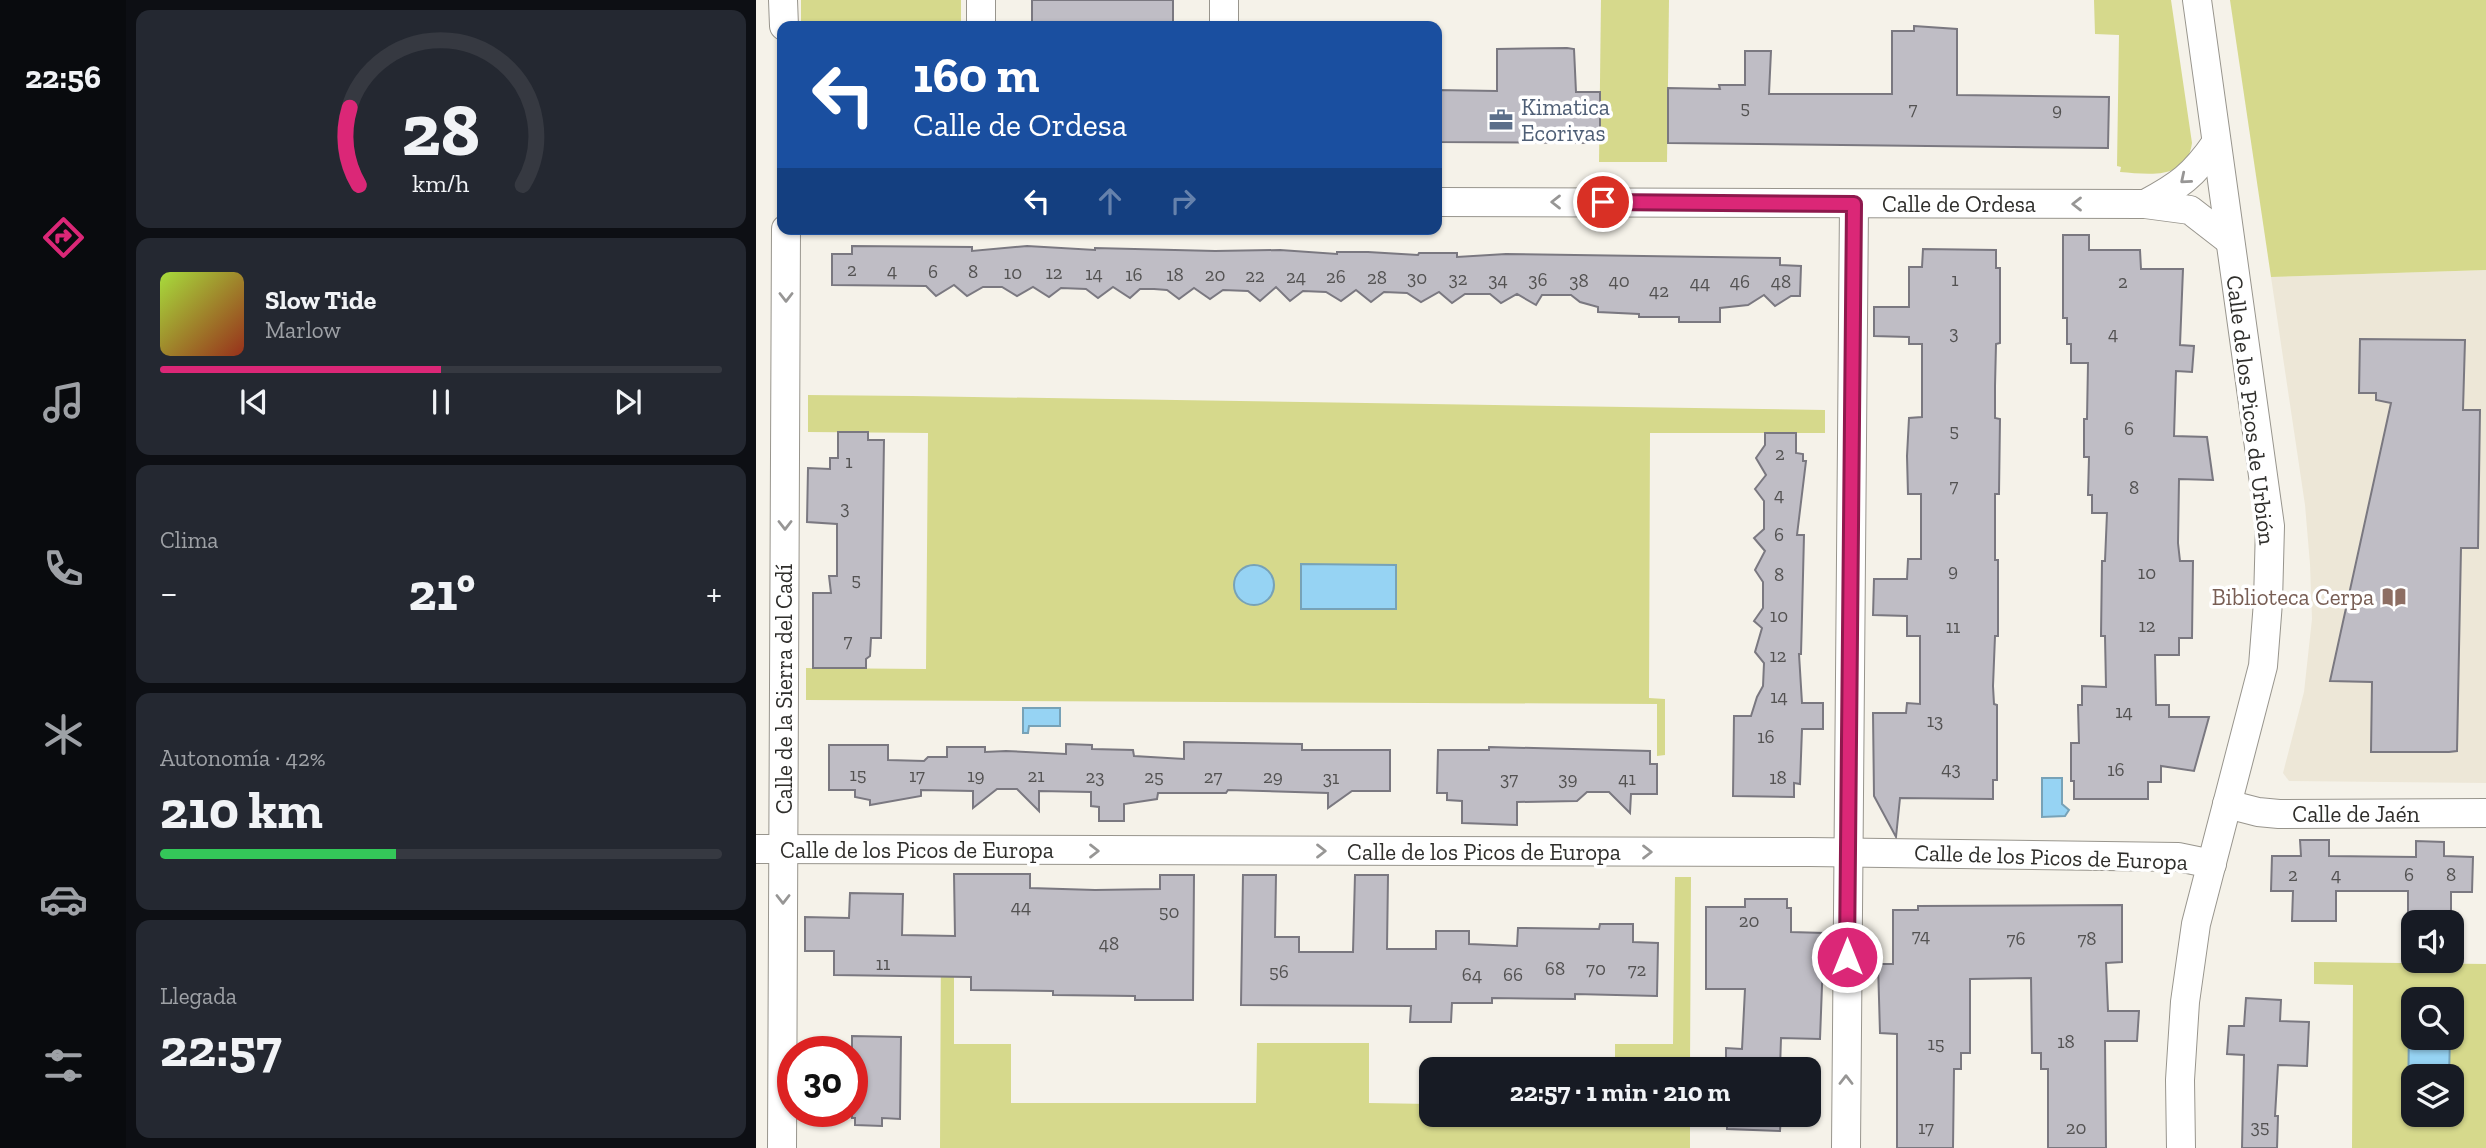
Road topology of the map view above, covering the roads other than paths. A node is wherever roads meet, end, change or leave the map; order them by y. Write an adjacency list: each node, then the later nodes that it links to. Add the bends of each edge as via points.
1 (783, 0): 5 (street)
2 (981, 0): 6 (street)
3 (1224, 0): 7 (street)
4 (2197, 0): 8 (street, Calle de los Picos de Urbión)
5 (784, 21)
6 (981, 21)
7 (1224, 21)
8 (2216, 143): 11 (street, one-way to 11, via 2184,181); 13 (street, Calle de los Picos de Urbión)
9 (1442, 202): 10 (street, Calle de Ordesa, one-way to 9)
10 (1854, 204): 11 (street, Calle de Ordesa, one-way to 10); 17 (street)
11 (2145, 204): 13 (street, Calle de Ordesa, via 2190,210)
12 (786, 235): 16 (street, Calle de la Sierra del Cadí, one-way to 16)
13 (2230, 241): 14 (street, Calle de los Picos de Urbión, via 2270,526 2263,666)
14 (2227, 804): 15 (street, Calle de Jaén, via 2279,814); 18 (street, Calle de los Picos de Urbión)
15 (2486, 813)
16 (770, 849): 17 (street, Calle de los Picos de Europa, one-way to 17); 19 (street, Calle de la Sierra del Cadí, one-way to 19)
17 (1848, 853): 18 (street, Calle de los Picos de Europa, via 2178,857); 20 (street, one-way to 17)
18 (2212, 864): 21 (street, Calle de los Picos de Urbión, via 2196,924 2185,1002)
19 (782, 1148)
20 (1846, 1148)
21 (2181, 1148)

